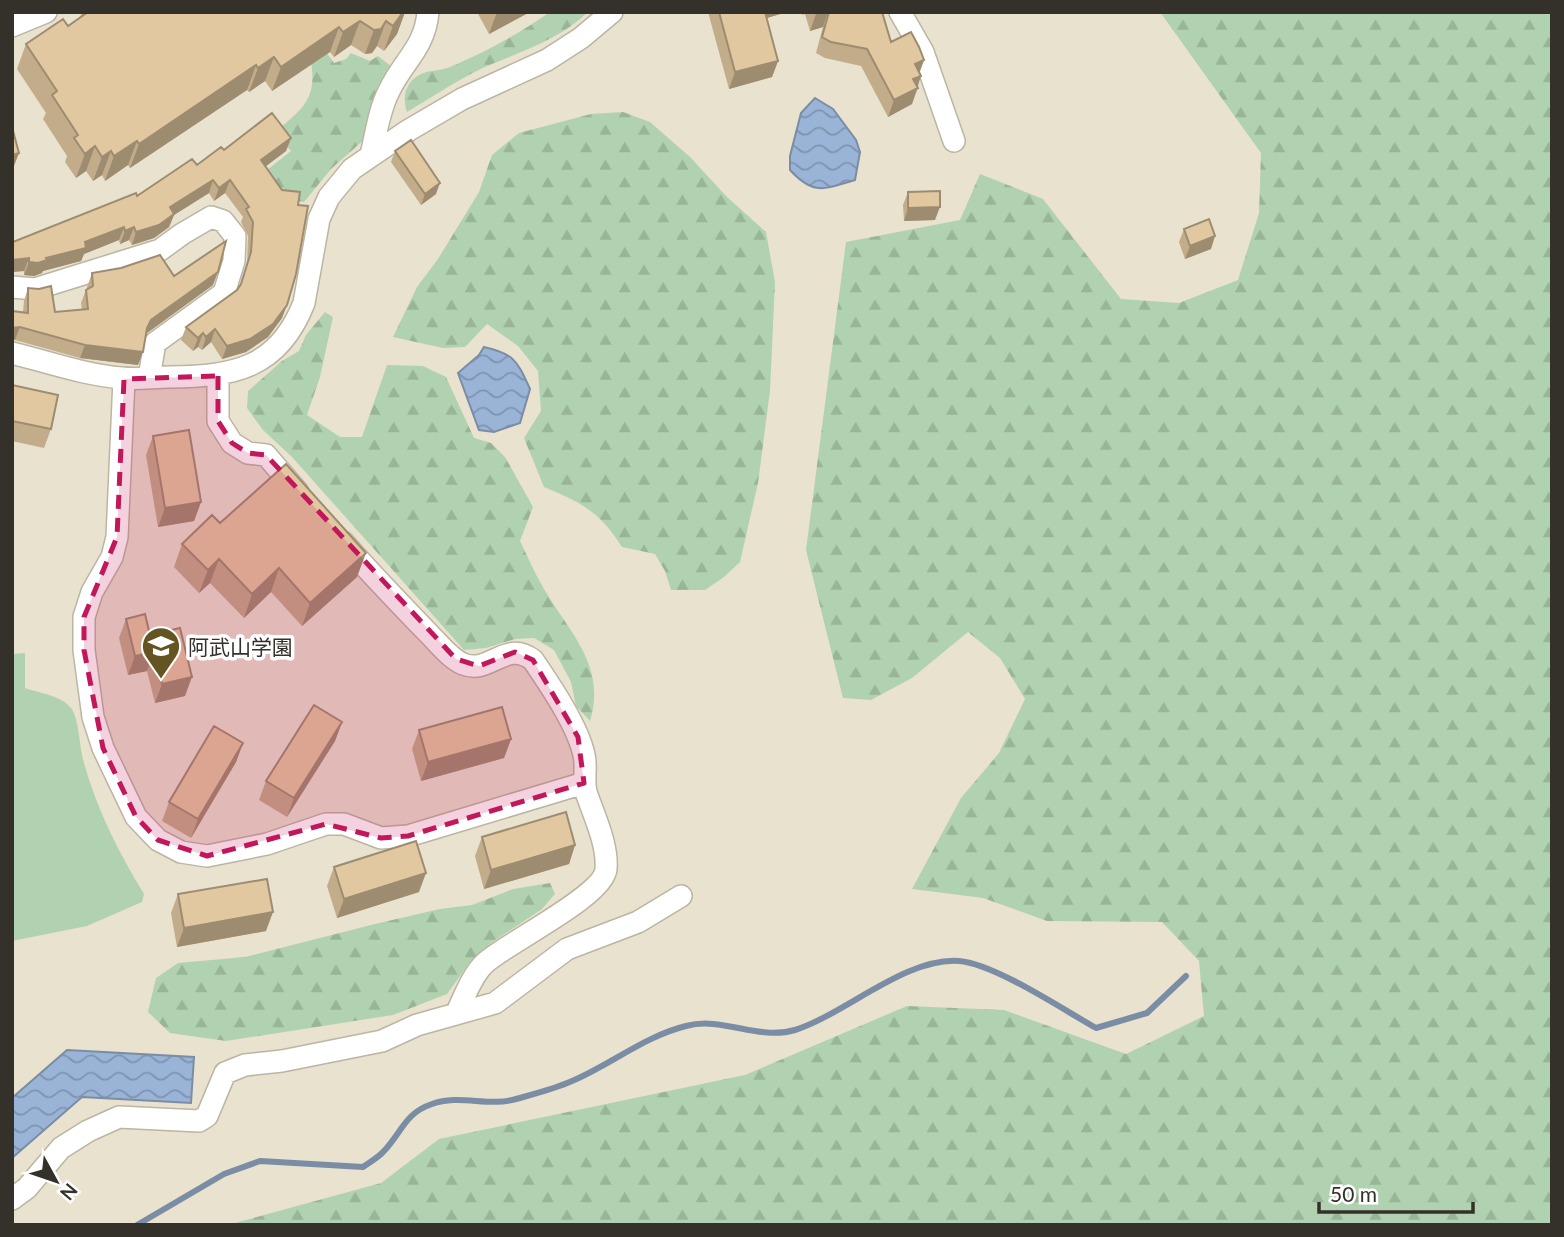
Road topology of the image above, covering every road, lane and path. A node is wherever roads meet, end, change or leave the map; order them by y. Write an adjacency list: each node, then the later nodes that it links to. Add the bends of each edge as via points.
1 (46, 12): 5 (street)
2 (428, 12): 7 (street, via 416,51 384,102)
3 (612, 12): 7 (street, via 554,56 462,99)
4 (900, 12): 6 (street, via 923,52)
5 (12, 26)
6 (954, 141)
7 (371, 155): 10 (street, via 343,177 324,208 304,303 292,329 261,359)
8 (12, 287): 11 (street, via 36,289 160,250 211,217 223,221 235,236 234,261 224,293 155,343)
9 (12, 353): 12 (street)
10 (218, 376): 11 (street); 13 (street, via 218,421 232,443 248,453 266,454)
11 (149, 377): 12 (street)
12 (124, 379): 15 (street, via 117,537 84,618 83,650 93,717 103,748 136,817 158,840 181,852 206,856 267,844 326,824 344,824 381,838 408,836)
13 (309, 503)
14 (325, 522): 15 (street, via 463,664 480,666 515,652 533,660 578,737 585,757)
15 (584, 783): 17 (street, via 605,851 605,877 581,899 484,964)
16 (681, 896): 17 (street, via 638,922 567,949 495,1003)
17 (456, 1014): 18 (street, via 382,1041 245,1065 225,1073 207,1116 199,1121 119,1117 61,1148)
18 (12, 1199)

